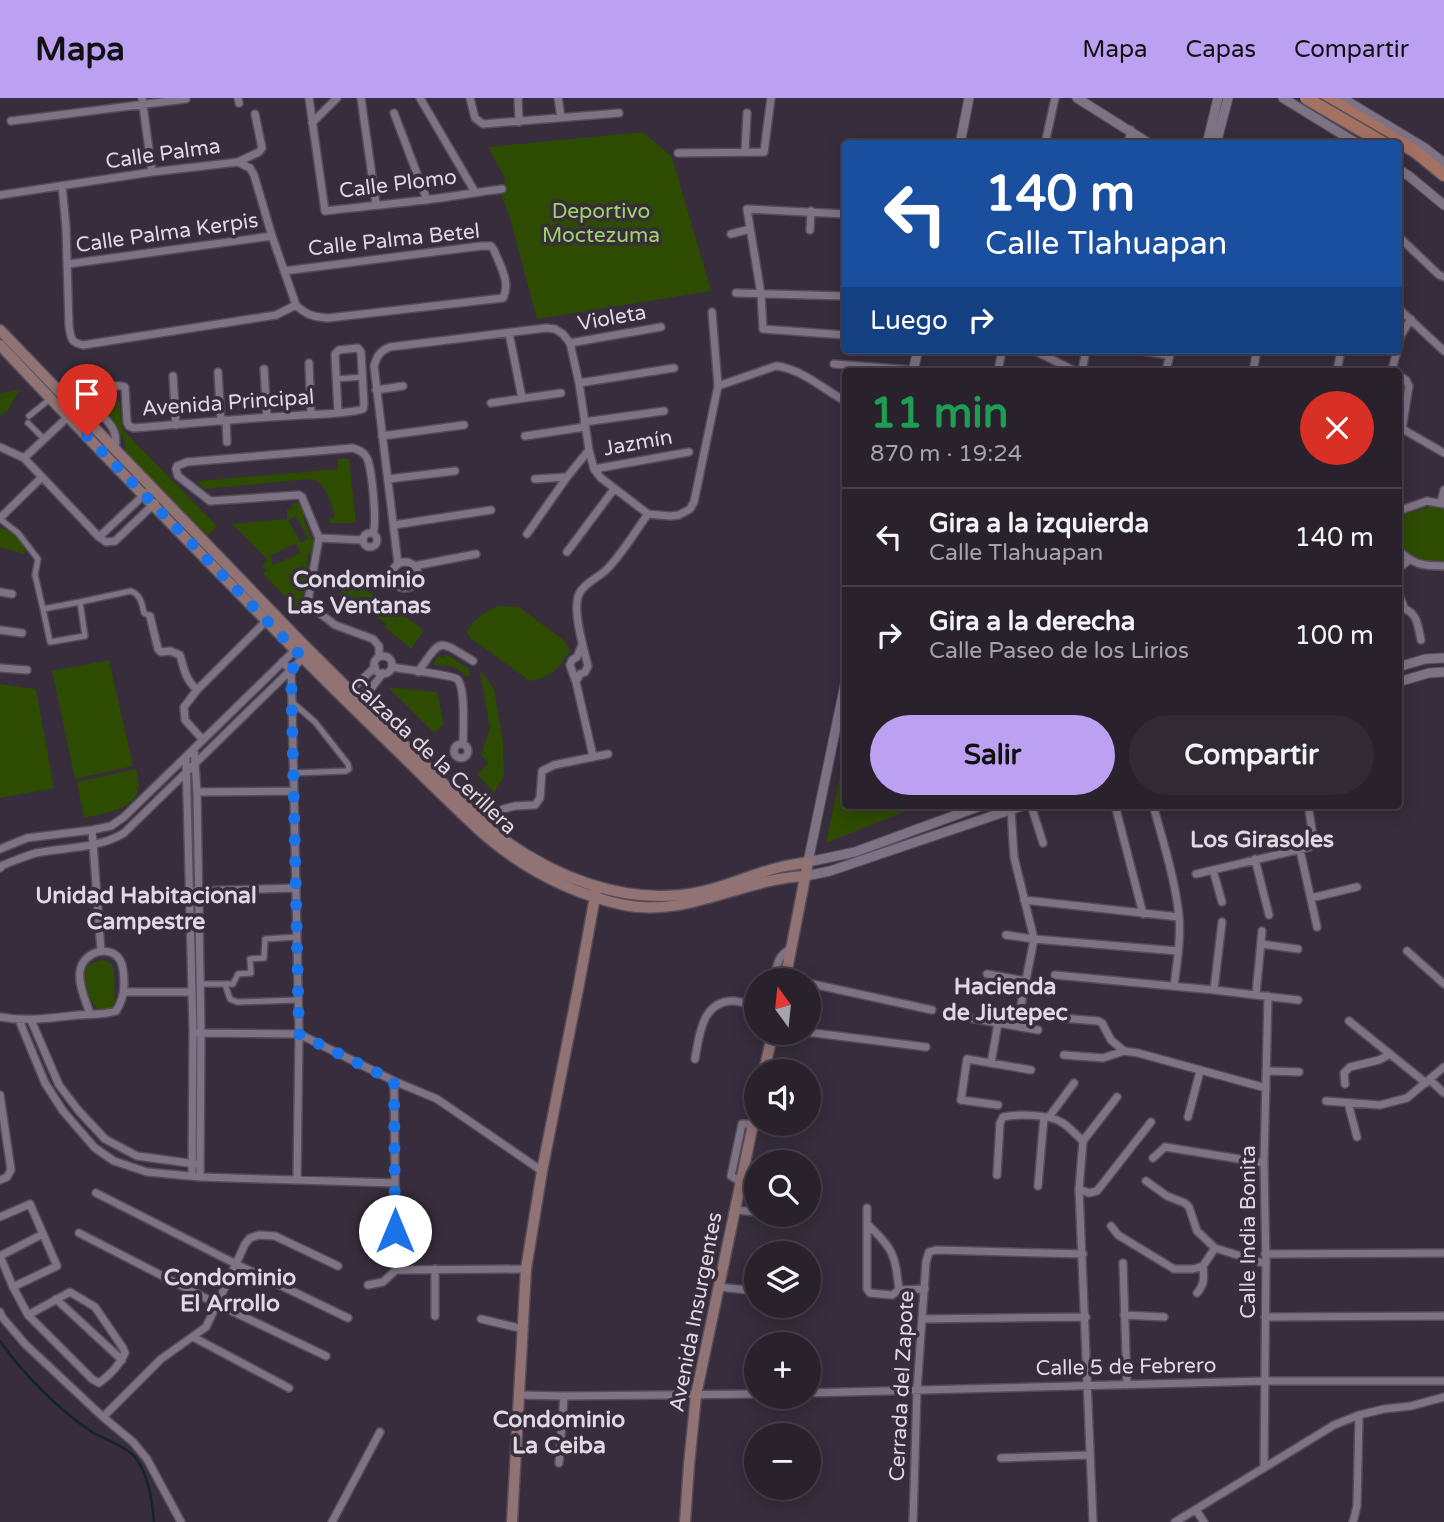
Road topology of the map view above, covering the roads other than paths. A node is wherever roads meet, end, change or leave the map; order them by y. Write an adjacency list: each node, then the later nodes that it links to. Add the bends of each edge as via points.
1 (309, 98): 28 (street)
2 (337, 98): 28 (street)
3 (361, 98): 54 (street)
4 (419, 98): 51 (street)
5 (470, 98): 27 (street, via 479,123)
6 (518, 98): 27 (street)
7 (558, 98): 25 (street)
8 (771, 98): 40 (street, via 764,152)
9 (970, 98): 30 (street)
10 (1055, 98): 31 (street)
11 (1077, 98): 29 (street)
12 (1217, 98): 34 (street)
13 (1227, 98): 35 (street)
14 (1283, 98): 20 (street)
15 (1314, 98): 20 (street)
16 (1327, 98): 38 (main road)
17 (1342, 98): 44 (street)
18 (186, 99): 19 (street)
19 (143, 101): 26 (street); 45 (street)
20 (1302, 103): 36 (street); 37 (main road, bridge)
21 (394, 113): 53 (street)
22 (619, 113): 25 (street)
23 (747, 113): 40 (street)
24 (255, 114): 43 (street, via 262,148)
25 (561, 117): 27 (street)
26 (11, 121)
27 (519, 122)
28 (312, 123): 54 (street, Calle Plomo, via 325,211)
29 (1131, 130): 32 (street); 33 (street)
30 (961, 140)
31 (1046, 140)
32 (1129, 140)
33 (1145, 140)
34 (1208, 140)
35 (1217, 140)
36 (1353, 140)
37 (1377, 140)
38 (1396, 140)
39 (1402, 144): 47 (main road)
40 (745, 152): 41 (street)
41 (678, 153)
42 (1402, 153): 49 (main road)
43 (238, 162): 45 (street, Calle Palma); 61 (street, Calle Palma, via 254,175)
44 (1444, 163)
45 (152, 172): 48 (street, Calle Palma)
46 (1402, 172): 55 (street)
47 (1444, 175)
48 (62, 186): 52 (street, Calle Palma); 63 (street)
49 (1444, 186)
50 (502, 189): 51 (street, Calle Plomo)
51 (475, 192): 53 (street, Calle Plomo)
52 (0, 195)
53 (427, 200): 54 (street, Calle Plomo)
54 (376, 204)
55 (1444, 205)
56 (811, 211): 57 (street); 58 (street, via 747,209); 59 (street)
57 (842, 214)
58 (750, 229): 60 (street); 67 (street)
59 (810, 230)
60 (732, 234)
61 (272, 236): 63 (street, Calle Palma Kerpis); 64 (street, Calle Palma)
62 (1402, 240): 65 (street)
63 (68, 264): 69 (street, via 71,338 83,345 276,315)
64 (284, 271): 69 (street, Calle Palma); 69 (street, Calle Palma Betel, via 491,246 507,283 503,299 328,318 313,317)
65 (1444, 277)
66 (736, 293): 67 (street)
67 (761, 294): 68 (street); 77 (street, via 762,329)
68 (842, 296)
69 (296, 305)
70 (712, 312): 95 (street)
71 (1402, 312): 72 (street)
72 (1411, 320): 76 (street); 80 (street)
73 (661, 327): 78 (street, Violeta)
74 (0, 330): 104 (main road)
75 (509, 333): 78 (street, via 555,329); 96 (street, via 390,347 377,356); 98 (street)
76 (1402, 334)
77 (842, 335)
78 (570, 343): 93 (street)
79 (1, 347): 99 (main road)
80 (1444, 351)
81 (1040, 354): 86 (street)
82 (309, 363): 105 (street)
83 (834, 364): 85 (street)
84 (674, 368): 93 (street)
85 (879, 368)
86 (1069, 368)
87 (264, 369): 107 (street)
88 (218, 372): 108 (street)
89 (173, 376): 111 (street)
90 (363, 377): 92 (street); 92 (street, Avenida Principal, via 361,352 355,348 336,352); 103 (street, Avenida Principal, via 363,409)
91 (1402, 377): 109 (street, via 1409,386)
92 (336, 379): 103 (street, Avenida Principal)
93 (579, 383): 113 (street)
94 (403, 386): 96 (street)
95 (718, 386): 100 (street, via 776,366 795,370); 140 (street, via 691,509 679,515)
96 (376, 390): 115 (street)
97 (561, 393): 98 (street)
98 (522, 398): 101 (street)
99 (50, 399): 104 (main road); 106 (street)
100 (842, 399)
101 (491, 402)
102 (664, 411): 113 (street)
103 (338, 412): 105 (street, Avenida Principal)
104 (72, 413): 117 (street); 120 (main road); 133 (main road)
105 (311, 414): 107 (street, Avenida Principal)
106 (29, 416)
107 (267, 417): 108 (street, Avenida Principal)
108 (223, 420): 111 (street, Avenida Principal); 118 (street)
109 (1402, 420)
110 (28, 423): 117 (street)
111 (176, 425): 120 (street, Avenida Principal, via 131,427 125,387 107,389 92,404 116,432)
112 (464, 425): 115 (street)
113 (585, 425): 116 (street); 121 (street)
114 (1402, 431): 123 (street)
115 (382, 436): 130 (street)
116 (525, 436)
117 (44, 439): 124 (street)
118 (227, 442)
119 (0, 447): 124 (street)
120 (115, 450): 133 (main road)
121 (589, 450): 125 (street); 128 (street)
122 (688, 452): 125 (street, Jazmín)
123 (1444, 453)
124 (24, 458): 127 (street)
125 (594, 469): 131 (street)
126 (455, 471): 130 (street)
127 (42, 477): 137 (street); 145 (street)
128 (567, 477): 129 (street); 144 (street)
129 (536, 478)
130 (388, 479): 142 (street)
131 (614, 489): 140 (street); 148 (street)
132 (1444, 490): 135 (street)
133 (148, 491): 134 (main road); 145 (street)
134 (157, 501): 145 (street, via 114,541); 162 (main road); 166 (main road)
135 (1442, 503): 139 (street, via 1427,501)
136 (0, 504): 137 (street)
137 (7, 510): 141 (street)
138 (491, 510): 142 (street)
139 (1402, 510)
140 (648, 514): 168 (street, via 607,570 578,596)
141 (0, 518): 159 (street, via 19,533 38,559 35,575)
142 (394, 525): 152 (street)
143 (373, 533): 146 (street, via 369,465 360,450 177,466 178,476 210,501 299,495); 147 (street); 147 (street, via 377,541 373,547)
144 (527, 534)
145 (99, 537)
146 (319, 538): 147 (street); 167 (street, via 308,601 335,625 373,639)
147 (363, 540)
148 (567, 552)
149 (476, 554): 153 (street)
150 (1402, 554): 151 (street)
151 (1409, 560): 154 (street); 155 (street)
152 (398, 564): 153 (street); 153 (street, via 393,580 402,588 417,581)
153 (414, 566)
154 (1402, 566)
155 (1444, 566)
156 (0, 592): 157 (street)
157 (12, 594)
158 (80, 602): 159 (street); 159 (street, via 85,636 50,642); 161 (street, via 131,591 140,597 144,613)
159 (43, 609)
160 (1402, 610): 165 (street, via 1416,617)
161 (150, 616): 183 (street, via 158,649 180,656 186,677)
162 (266, 621): 166 (main road); 183 (street)
163 (0, 630): 164 (street)
164 (22, 633)
165 (1421, 640)
166 (303, 651): 171 (street); 177 (street); 184 (main road, Calzada de la Cerillera)
167 (379, 657): 173 (street); 174 (street, via 388,657)
168 (581, 658): 181 (street, via 571,662); 181 (street, via 587,669)
169 (1444, 658): 172 (street)
170 (473, 661): 178 (street, via 440,645)
171 (282, 662): 177 (street); 188 (street)
172 (1402, 666)
173 (375, 667): 180 (street); 184 (street)
174 (392, 667): 178 (street); 180 (street)
175 (0, 668): 176 (street)
176 (27, 670)
177 (291, 670): 187 (street); 194 (street)
178 (418, 672): 189 (street, via 458,679)
179 (1444, 672): 182 (street)
180 (383, 673): 186 (street)
181 (576, 676): 192 (street)
182 (1402, 681)
183 (197, 690): 188 (street, via 184,707 185,720)
184 (347, 694): 186 (main road, Calzada de la Cerillera)
185 (842, 698): 212 (street)
186 (361, 700): 217 (main road, Calzada de la Cerillera, via 489,829); 217 (main road, Calzada de la Cerillera, via 484,835 532,869)
187 (292, 702): 196 (street); 196 (street, via 315,722 349,769)
188 (203, 740): 190 (street)
189 (463, 744)
190 (194, 749): 193 (street); 194 (street)
191 (608, 754): 192 (street)
192 (593, 756): 199 (street, via 542,771 535,805)
193 (186, 757): 195 (street); 206 (street, via 124,817)
194 (195, 763): 195 (street); 198 (street)
195 (188, 770): 208 (street, via 124,833); 220 (street)
196 (293, 772): 197 (street)
197 (294, 791): 198 (street); 219 (street)
198 (197, 792): 220 (street)
199 (503, 809)
200 (972, 809): 212 (street, Calzada de la Cerillera, via 855,852)
201 (1032, 809): 207 (street)
202 (1116, 809): 225 (street)
203 (1154, 809): 227 (street)
204 (1309, 809): 210 (street, via 1314,842)
205 (1011, 810): 216 (street, Calzada de la Cerillera, via 830,872); 223 (street, via 1014,857)
206 (92, 830): 208 (street); 209 (street, via 27,838)
207 (1043, 842)
208 (93, 845): 213 (street, via 33,854); 237 (street)
209 (0, 849)
210 (1300, 850): 211 (street); 222 (street)
211 (1255, 859): 214 (street); 226 (street)
212 (808, 862): 216 (main road); 221 (main road, Calzada de la Cerillera, via 701,892 654,897)
213 (0, 868)
214 (1213, 870): 215 (street); 224 (street)
215 (1196, 874)
216 (806, 876): 221 (main road, Calzada de la Cerillera, via 656,908 625,905); 239 (main road)
217 (561, 879): 221 (main road, Calzada de la Cerillera)
218 (1357, 887): 222 (street)
219 (296, 888): 220 (street); 232 (street)
220 (195, 891): 243 (street); 250 (street)
221 (596, 891): 301 (main road)
222 (1311, 898): 229 (street)
223 (1024, 900): 225 (street); 233 (street)
224 (1222, 902)
225 (1143, 914): 227 (street)
226 (1269, 915)
227 (1179, 917): 236 (street)
228 (1222, 922): 248 (street)
229 (1317, 927)
230 (1262, 930): 234 (street)
231 (1006, 934): 233 (street)
232 (297, 937): 244 (street, via 265,939 264,958 250,959 251,973 237,974 233,984); 253 (street)
233 (1034, 939): 236 (street); 242 (street)
234 (1261, 944): 235 (street); 251 (street)
235 (1298, 949)
236 (1178, 950): 247 (street)
237 (101, 951): 249 (street, via 119,959); 257 (street, via 86,958 80,972)
238 (1408, 951): 245 (street)
239 (787, 968)
240 (988, 974): 242 (street)
241 (1055, 975): 247 (street)
242 (1026, 981): 265 (street)
243 (200, 984): 244 (street); 267 (street)
244 (225, 984): 253 (street, via 230,999 237,1002)
245 (1444, 984)
246 (821, 986): 256 (street)
247 (1174, 986): 248 (street)
248 (1214, 990): 251 (street)
249 (124, 992): 250 (street); 257 (street, via 116,1011)
250 (192, 992): 267 (street)
251 (1256, 994): 252 (street)
252 (1268, 996): 254 (street); 279 (street, Calle India Bonita)
253 (298, 1000): 268 (street)
254 (1298, 1000)
255 (744, 1003): 274 (street, via 721,1003 708,1011)
256 (932, 1010)
257 (90, 1014): 262 (street)
258 (958, 1016): 264 (street)
259 (0, 1017): 261 (street)
260 (1062, 1018): 271 (street, via 1102,1023)
261 (19, 1020): 262 (street); 303 (street, via 45,1083 95,1148 114,1161 147,1172)
262 (31, 1020): 300 (street, via 59,1085 105,1139 137,1156)
263 (1349, 1021): 272 (street)
264 (998, 1023): 265 (street); 275 (street)
265 (1017, 1026): 266 (street)
266 (1038, 1030)
267 (197, 1033): 268 (street); 300 (street)
268 (299, 1034): 281 (street); 305 (street)
269 (821, 1034): 270 (street)
270 (926, 1047)
271 (1124, 1051): 273 (street, via 1103,1058); 278 (street)
272 (1390, 1054): 282 (street); 284 (street, via 1346,1069)
273 (1064, 1055)
274 (695, 1059)
275 (991, 1063): 277 (street); 291 (street, via 967,1059 961,1100)
276 (1444, 1067): 282 (street)
277 (1031, 1070)
278 (1200, 1071): 285 (street); 293 (street)
279 (1266, 1071): 280 (street); 285 (street, Calle India Bonita)
280 (1299, 1072)
281 (394, 1081): 301 (street, via 437,1099); 307 (street)
282 (1428, 1081): 286 (street); 290 (street, via 1407,1098 1380,1105)
283 (1074, 1083): 292 (street)
284 (1345, 1084)
285 (1266, 1088): 299 (street, Calle India Bonita)
286 (1444, 1093)
287 (0, 1095): 304 (street, via 11,1170)
288 (1117, 1097): 297 (street)
289 (1326, 1101): 290 (street)
290 (1348, 1103): 296 (street)
291 (998, 1105)
292 (1047, 1117): 297 (street, via 1062,1122); 302 (street, via 1003,1117); 308 (street)
293 (1188, 1117)
294 (1151, 1122): 309 (street, via 1097,1191)
295 (751, 1136): 312 (main road, Avenida Insurgentes)
296 (1357, 1137)
297 (1083, 1141): 309 (street)
298 (1153, 1158): 299 (street, via 1165,1147)
299 (1264, 1163): 324 (street, Calle India Bonita)
300 (196, 1164): 303 (street)
301 (542, 1171): 332 (main road)
302 (997, 1175)
303 (196, 1176): 305 (street)
304 (0, 1180)
305 (297, 1180): 307 (street)
306 (1146, 1181): 321 (street, via 1185,1203 1196,1231)
307 (395, 1183): 333 (street)
308 (1038, 1186)
309 (1079, 1189): 323 (street)
310 (96, 1193): 327 (street)
311 (867, 1208): 315 (street)
312 (736, 1210): 313 (street); 336 (main road, Avenida Insurgentes)
313 (744, 1211)
314 (0, 1217): 318 (street, via 30,1203)
315 (867, 1224): 319 (street); 320 (street)
316 (1111, 1226): 330 (street, via 1174,1269)
317 (79, 1233): 342 (street)
318 (43, 1234): 325 (street); 335 (street, via 57,1266)
319 (879, 1235): 320 (street); 339 (street, via 896,1261)
320 (867, 1242): 339 (street, via 867,1289 884,1295)
321 (1215, 1248): 328 (street); 330 (street)
322 (1444, 1253): 324 (street)
323 (1083, 1254): 337 (street, Cerrada del Zapote, via 929,1252); 348 (street)
324 (1265, 1254): 328 (street, Calle India Bonita)
325 (0, 1256): 335 (street)
326 (1123, 1263): 345 (street)
327 (236, 1264): 329 (street, via 244,1244 259,1235 275,1236); 342 (street); 351 (street)
328 (1266, 1264): 350 (street, Calle India Bonita)
329 (338, 1266)
330 (1203, 1266): 340 (street, via 1203,1286)
331 (435, 1269): 332 (street); 333 (street); 347 (street)
332 (526, 1269): 354 (main road)
333 (396, 1270): 334 (street, via 383,1282)
334 (368, 1285)
335 (13, 1287): 344 (street)
336 (719, 1287): 338 (street); 367 (main road, Avenida Insurgentes)
337 (925, 1289): 339 (street); 352 (street, Cerrada del Zapote)
338 (744, 1290)
339 (900, 1290)
340 (1197, 1293)
341 (56, 1299): 344 (street); 357 (street); 357 (street, via 70,1293 95,1307 123,1348)
342 (217, 1304): 355 (street, via 206,1327); 356 (street)
343 (0, 1312): 371 (street, via 25,1344)
344 (28, 1315): 357 (street, via 99,1383)
345 (1124, 1315): 349 (street); 360 (street)
346 (1444, 1315): 350 (street)
347 (435, 1316)
348 (1086, 1317): 352 (street); 361 (street)
349 (1164, 1317)
350 (1265, 1317): 358 (street, Calle India Bonita)
351 (348, 1318)
352 (923, 1319): 363 (street, Cerrada del Zapote)
353 (481, 1320): 354 (street)
354 (523, 1329): 366 (main road)
355 (193, 1337): 362 (street); 371 (street, via 160,1359)
356 (326, 1356)
357 (122, 1360)
358 (1265, 1381): 359 (street, Calle 5 de Febrero); 360 (street, Calle 5 de Febrero); 376 (street, Calle India Bonita)
359 (1444, 1381)
360 (1127, 1385): 361 (street, Calle 5 de Febrero)
361 (1088, 1386): 363 (street, Calle 5 de Febrero); 373 (street)
362 (289, 1388)
363 (917, 1390): 364 (street, Calle 5 de Febrero); 382 (street, Cerrada del Zapote)
364 (821, 1393)
365 (744, 1394): 367 (street)
366 (519, 1395): 368 (street); 380 (main road)
367 (696, 1395): 368 (street); 381 (main road, Avenida Insurgentes)
368 (564, 1396): 375 (street)
369 (1444, 1397): 370 (street)
370 (1359, 1415): 376 (street); 386 (street)
371 (103, 1417): 378 (street, via 147,1459)
372 (380, 1432): 379 (street)
373 (1090, 1455): 374 (street); 383 (street)
374 (1001, 1458)
375 (559, 1463)
376 (1264, 1468): 377 (street)
377 (1196, 1510): 384 (street); 385 (street)
378 (181, 1522)
379 (332, 1522)
380 (512, 1522)
381 (685, 1522)
382 (913, 1522)
383 (1093, 1522)
384 (1175, 1522)
385 (1204, 1522)
386 (1353, 1522)

